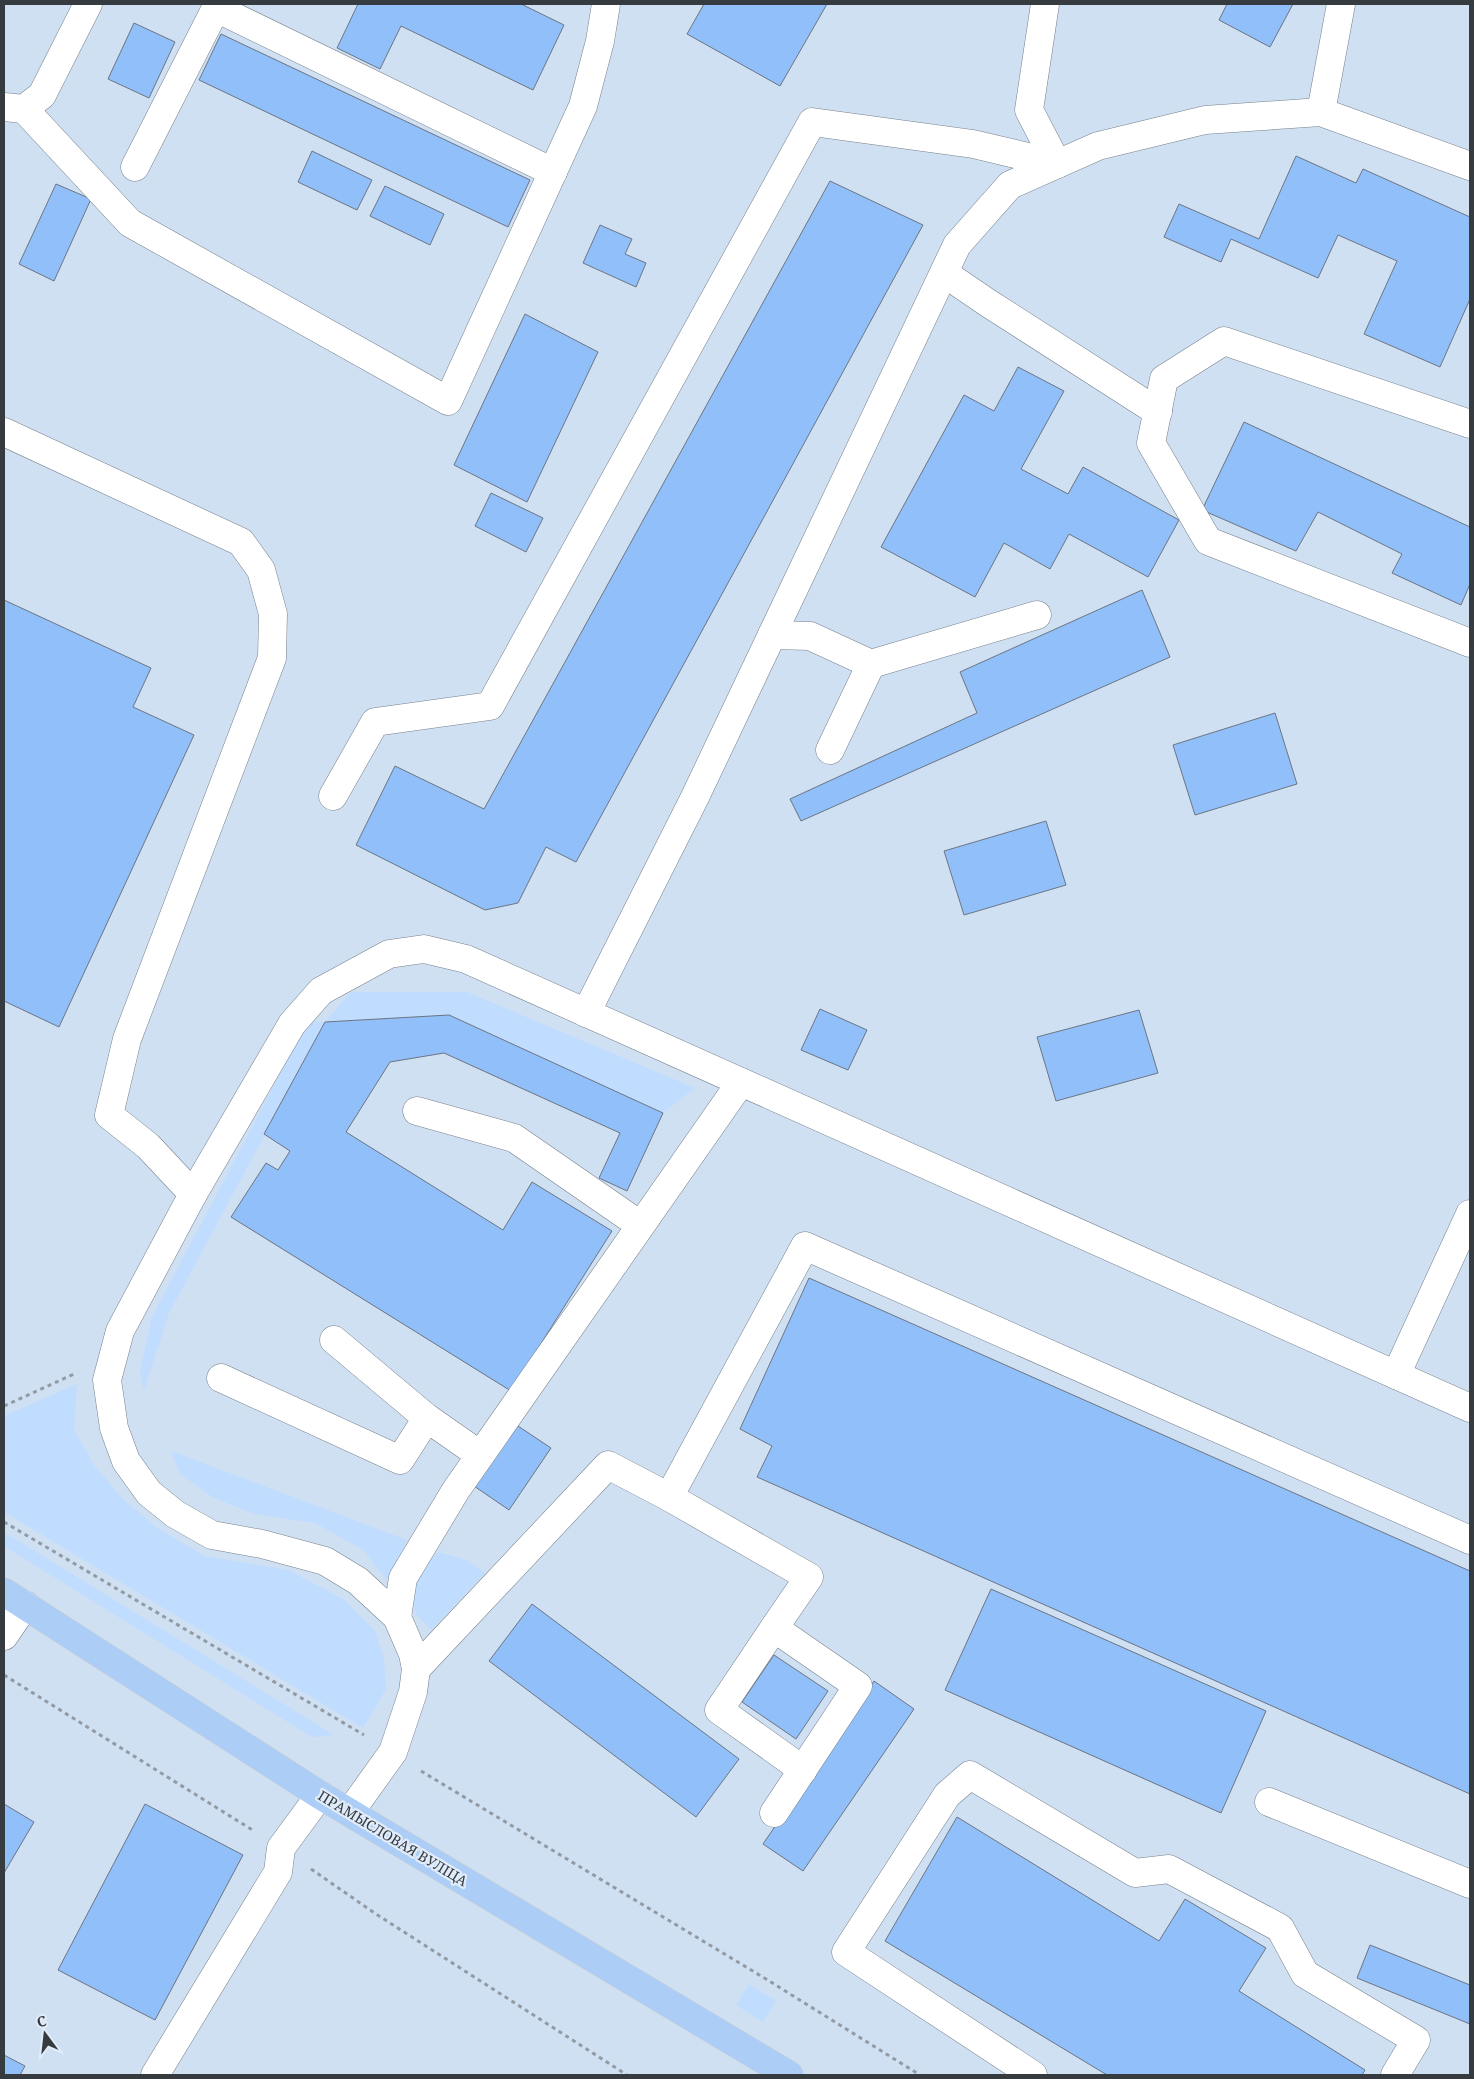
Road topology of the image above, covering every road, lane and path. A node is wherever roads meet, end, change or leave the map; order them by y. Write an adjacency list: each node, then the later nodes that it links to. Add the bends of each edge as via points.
1 (88, 4): 6 (lane, via 42,95)
2 (606, 4): 11 (lane, via 583,106)
3 (1045, 4): 8 (lane, via 1030,110)
4 (1341, 4): 7 (lane)
5 (217, 6): 10 (lane); 11 (lane)
6 (14, 108): 11 (lane, via 130,223 448,401)
7 (1321, 112): 8 (lane, via 1205,120 1098,146); 9 (lane)
8 (1057, 164): 12 (lane, via 1010,185 957,245); 21 (lane, via 973,144 812,122 490,706 375,722)
9 (1470, 166)
10 (135, 168)
11 (553, 172)
12 (944, 273): 13 (lane); 17 (lane)
13 (1158, 412): 14 (lane, via 1164,379 1224,341); 18 (lane, via 1151,443 1208,541)
14 (1470, 424)
15 (4, 432): 25 (lane, via 241,542 261,570 273,614 272,658 127,1039 109,1115 148,1146)
16 (1037, 615): 19 (lane)
17 (772, 635): 19 (lane, via 810,636); 22 (lane)
18 (1470, 643)
19 (871, 664): 20 (lane)
20 (830, 750)
21 (333, 796)
22 (586, 1013): 23 (lane); 25 (lane, via 466,959 424,949 389,954 321,991 292,1024)
23 (740, 1082): 27 (lane); 30 (lane)
24 (417, 1111): 27 (lane, via 514,1138)
25 (193, 1194): 40 (lane, via 120,1332 108,1380 114,1428 126,1461 148,1493 175,1514 212,1535 262,1544 324,1561 358,1581)
26 (1470, 1214): 30 (lane)
27 (640, 1225): 35 (lane)
28 (334, 1340): 34 (lane)
29 (76, 1373): 32 (path)
30 (1396, 1375): 33 (lane)
31 (221, 1378): 34 (lane, via 400,1460)
32 (4, 1406)
33 (1470, 1408)
34 (427, 1418): 35 (lane)
35 (480, 1455): 40 (lane, via 403,1578)
36 (670, 1497): 38 (lane, via 805,1246); 41 (lane, via 809,1577); 43 (lane, via 608,1465)
37 (4, 1522): 45 (path)
38 (1470, 1540)
39 (14, 1598): 42 (lane); 47 (main road, ПРАМЫСЛОВАЯ ВУЛІЦА)
40 (397, 1617): 43 (lane)
41 (774, 1628): 46 (lane, via 720,1710); 46 (lane, via 858,1686)
42 (4, 1636)
43 (416, 1669): 45 (lane, via 411,1699)
44 (4, 1675): 51 (path)
45 (393, 1752): 49 (lane); 56 (path)
46 (802, 1770): 50 (lane)
47 (320, 1795): 49 (main road, ПРАМЫСЛОВАЯ ВУЛІЦА); 51 (lane)
48 (1269, 1802): 52 (lane)
49 (350, 1812): 55 (main road, ПРАМЫСЛОВАЯ ВУЛІЦА)
50 (774, 1813)
51 (281, 1848): 53 (lane, via 278,1872); 54 (path, via 376,1914)
52 (1470, 1884)
53 (155, 2075)
54 (627, 2075)
55 (789, 2075)
56 (920, 2075)
57 (1033, 2075): 58 (lane, via 846,1952 947,1795 970,1774 1135,1873 1169,1869 1280,1928 1305,1974 1416,2040)
58 (1395, 2075)

